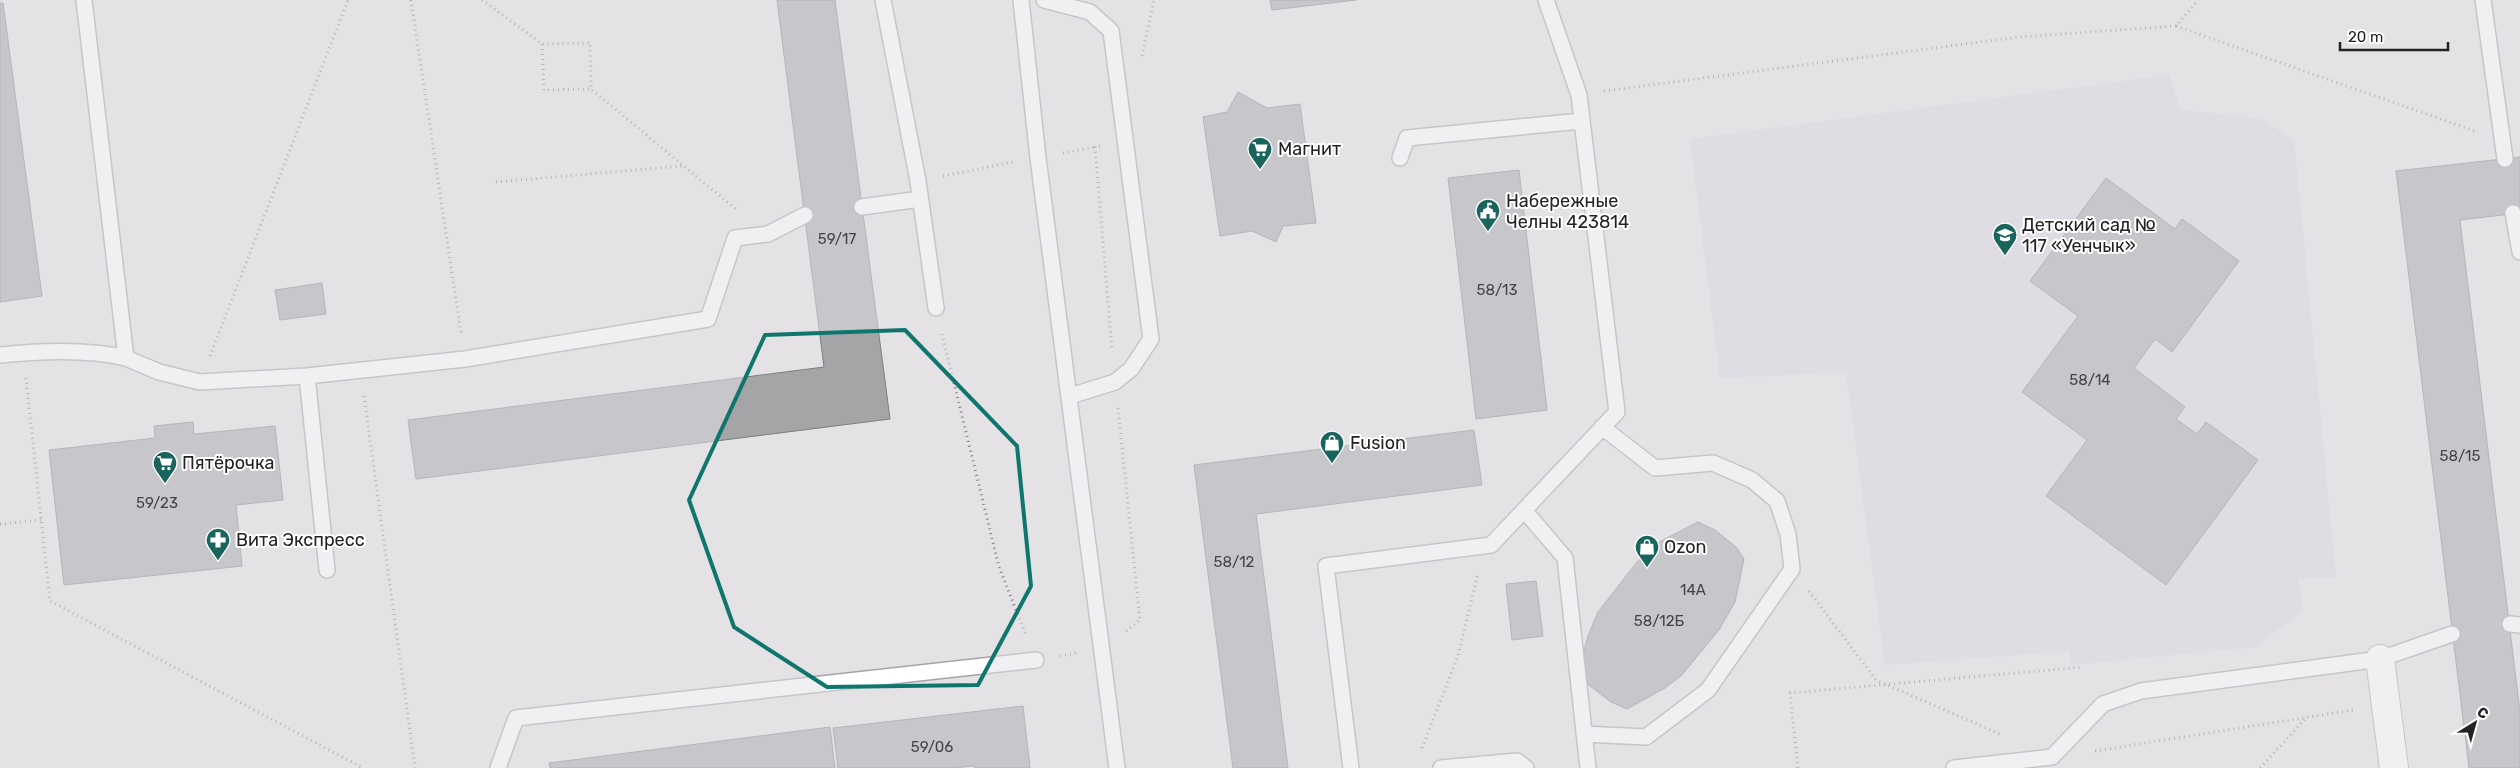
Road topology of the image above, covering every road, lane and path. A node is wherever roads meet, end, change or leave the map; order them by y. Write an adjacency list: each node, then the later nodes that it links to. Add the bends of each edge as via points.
1 (84, 0): 33 (lane)
2 (348, 0): 37 (path)
3 (410, 0): 34 (path)
4 (482, 0): 12 (path)
5 (883, 0): 22 (lane)
6 (1021, 0): 18 (lane)
7 (1044, 0): 38 (lane, via 1090,12 1111,31 1151,339 1131,369 1115,382)
8 (1546, 0): 14 (lane)
9 (2198, 0): 11 (path)
10 (2483, 0): 16 (lane)
11 (2176, 26): 14 (path, via 2019,37); 16 (path)
12 (542, 44): 13 (path, via 544,90); 13 (path, via 590,42)
13 (591, 89): 21 (path)
14 (1579, 95): 15 (lane)
15 (1581, 120): 19 (lane, via 1407,138); 39 (lane, via 1617,412)
16 (2503, 140): 20 (lane)
17 (1095, 147): 18 (path)
18 (1038, 158): 22 (path); 38 (lane)
19 (1400, 158)
20 (2505, 158)
21 (682, 166): 23 (path); 28 (path)
22 (918, 181): 24 (lane)
23 (496, 182)
24 (920, 199): 25 (lane); 30 (lane)
25 (862, 207)
26 (2513, 213): 29 (lane)
27 (805, 215): 28 (lane)
28 (768, 234): 34 (lane, via 735,238 708,319)
29 (2520, 252)
30 (936, 308): 49 (path, via 999,568)
31 (24, 353): 32 (lane); 33 (lane, via 104,354); 41 (path)
32 (0, 355)
33 (126, 358): 37 (lane, via 159,372)
34 (465, 359): 35 (lane)
35 (361, 370): 36 (lane); 59 (path)
36 (306, 376): 37 (lane); 45 (lane)
37 (200, 382)
38 (1070, 396): 47 (lane)
39 (1602, 426): 40 (lane); 44 (lane, via 1655,468 1713,463 1752,480 1777,501 1788,534)
40 (1524, 510): 43 (lane, via 1492,545); 54 (lane, via 1565,558)
41 (41, 520): 42 (path); 57 (path, via 50,601)
42 (0, 524)
43 (1484, 546): 55 (path, via 1458,656); 62 (lane, via 1326,566)
44 (1792, 569): 51 (path, via 1876,680); 54 (lane, via 1708,690 1646,737)
45 (327, 570)
46 (2452, 634): 48 (lane)
47 (1101, 650): 49 (path); 61 (lane)
48 (2380, 659): 52 (street); 56 (lane, via 2141,691 2103,704)
49 (1036, 660): 60 (lane, via 516,718)
50 (2083, 668): 51 (path)
51 (1885, 684): 56 (path); 66 (path, via 1790,693)
52 (2386, 705): 53 (path); 69 (street)
53 (2306, 718): 56 (path); 68 (path)
54 (1584, 734): 65 (lane)
55 (1422, 749)
56 (2052, 757): 67 (lane)
57 (355, 766): 58 (path)
58 (363, 768)
59 (415, 768)
60 (498, 768)
61 (1117, 768)
62 (1351, 768)
63 (1441, 768): 64 (lane, via 1517,761)
64 (1526, 768)
65 (1588, 768)
66 (1798, 768)
67 (1954, 768)
68 (2260, 768)
69 (2394, 768)

